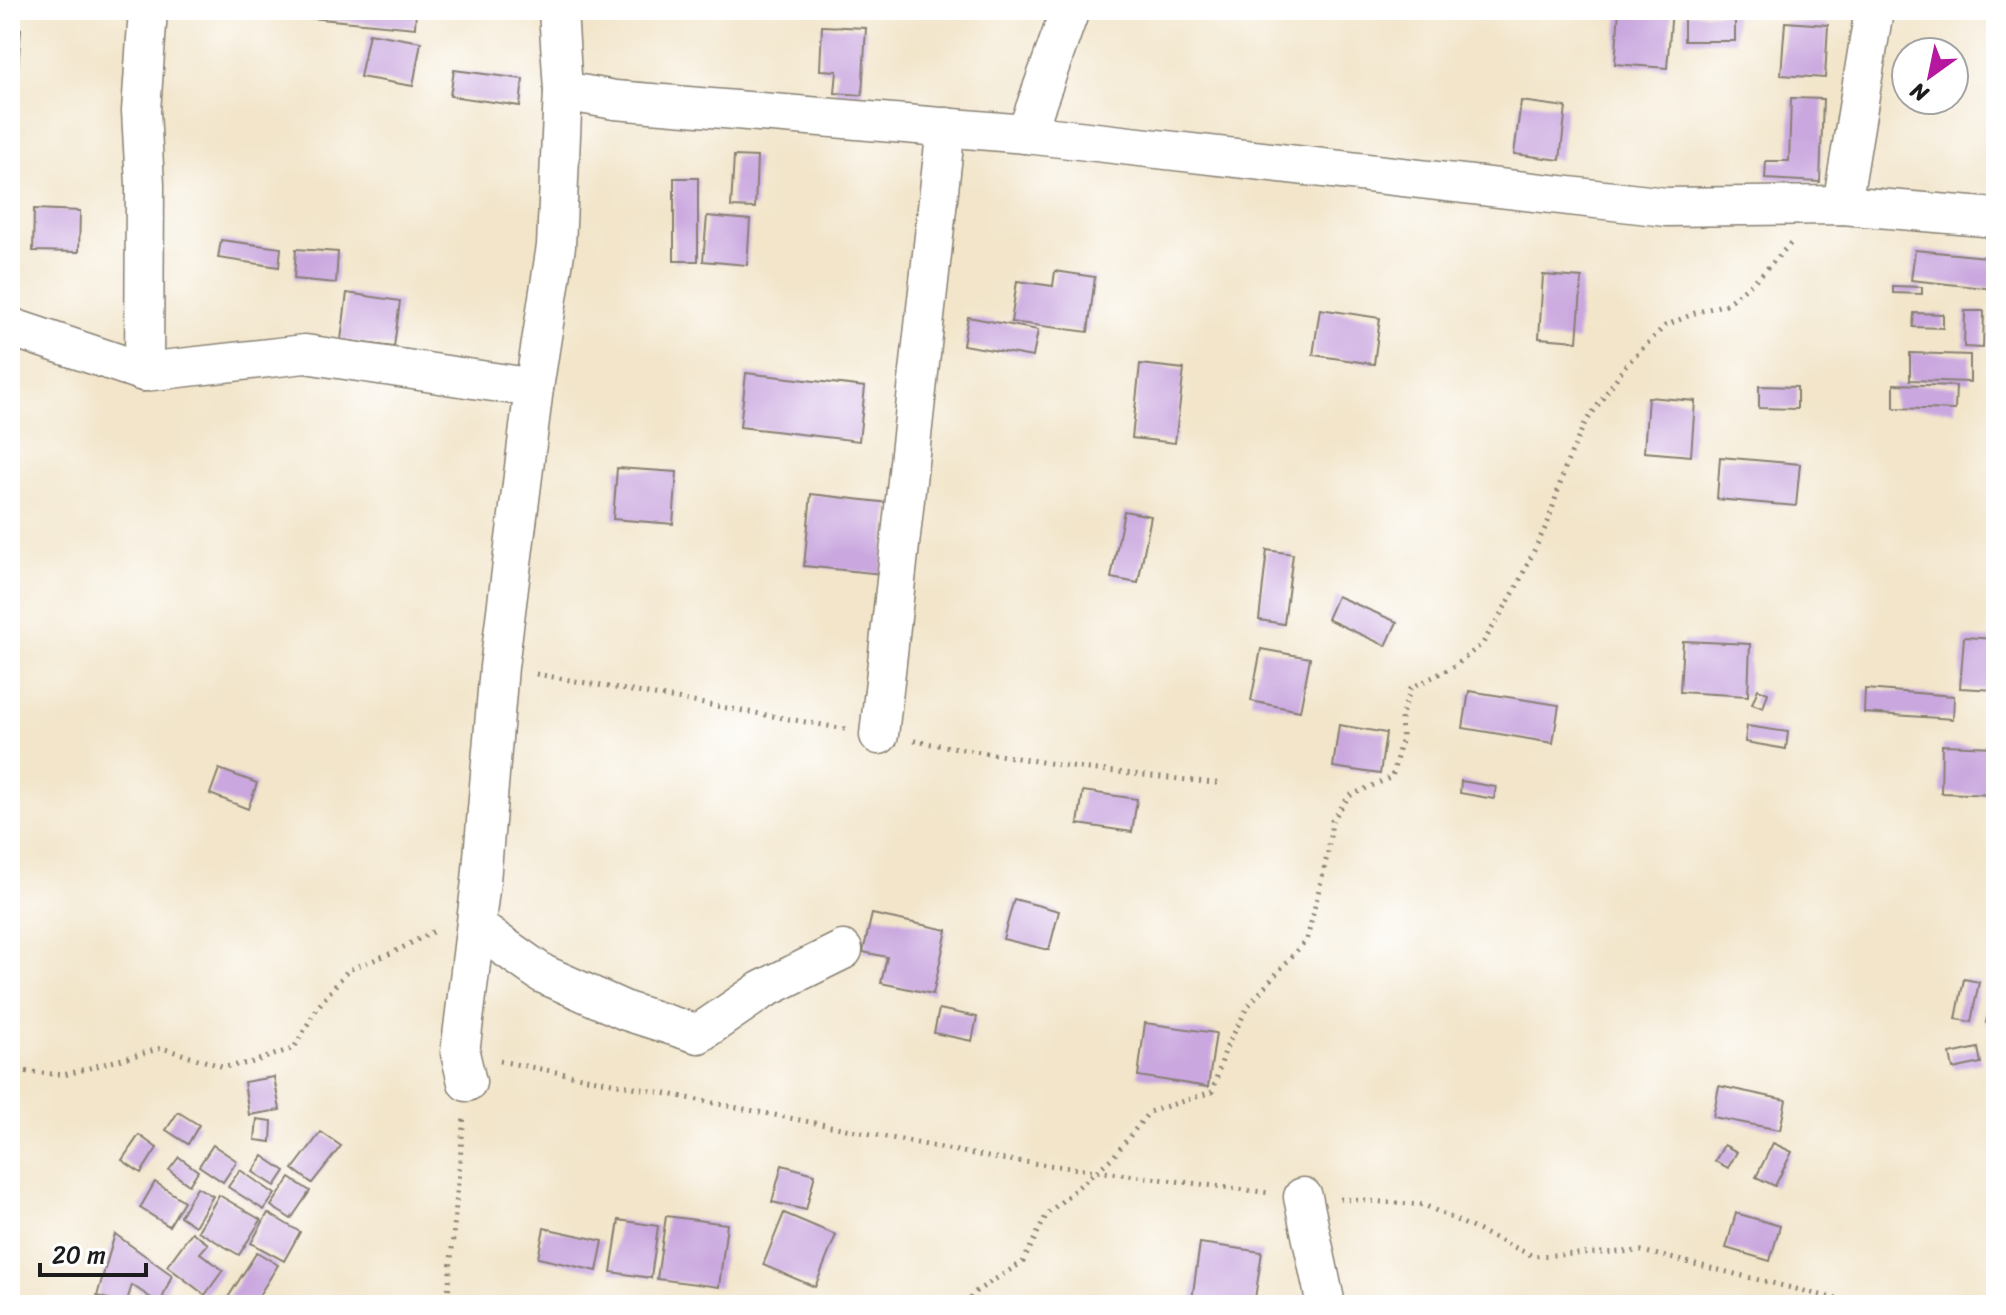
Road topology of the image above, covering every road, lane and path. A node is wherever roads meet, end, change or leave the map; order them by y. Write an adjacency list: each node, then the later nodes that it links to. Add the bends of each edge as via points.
1 (148, 10): 12 (street, via 141,111)
2 (558, 10): 5 (street)
3 (1070, 10): 7 (street)
4 (1874, 10): 8 (street)
5 (563, 91): 6 (street, via 615,100); 13 (street, via 556,246)
6 (946, 127): 7 (street); 14 (street)
7 (1026, 134): 8 (street, via 1666,207)
8 (1842, 205): 9 (street)
9 (1996, 218)
10 (1792, 243): 19 (path, via 1726,304 1665,326 1625,366 1584,425 1548,522 1483,643 1455,666 1411,688 1392,777 1349,796 1332,821 1307,939 1249,1005 1226,1048 1212,1092 1149,1112)
11 (10, 327): 12 (street)
12 (144, 372): 13 (street, via 305,354)
13 (534, 388): 15 (street)
14 (879, 735)
15 (460, 927): 16 (street, via 543,974 626,1011 698,1034 762,990); 17 (street); 18 (path, via 348,970 294,1048 250,1063 224,1067 162,1048 64,1075)
16 (843, 950)
17 (464, 1068): 19 (path); 21 (path)
18 (10, 1070)
19 (1095, 1171): 20 (path); 22 (path, via 1047,1214 1023,1262 975,1292)
20 (1303, 1197): 23 (street); 24 (path, via 1424,1205 1533,1256 1642,1251)
21 (447, 1305)
22 (966, 1305)
23 (1326, 1305)
24 (1861, 1305)

